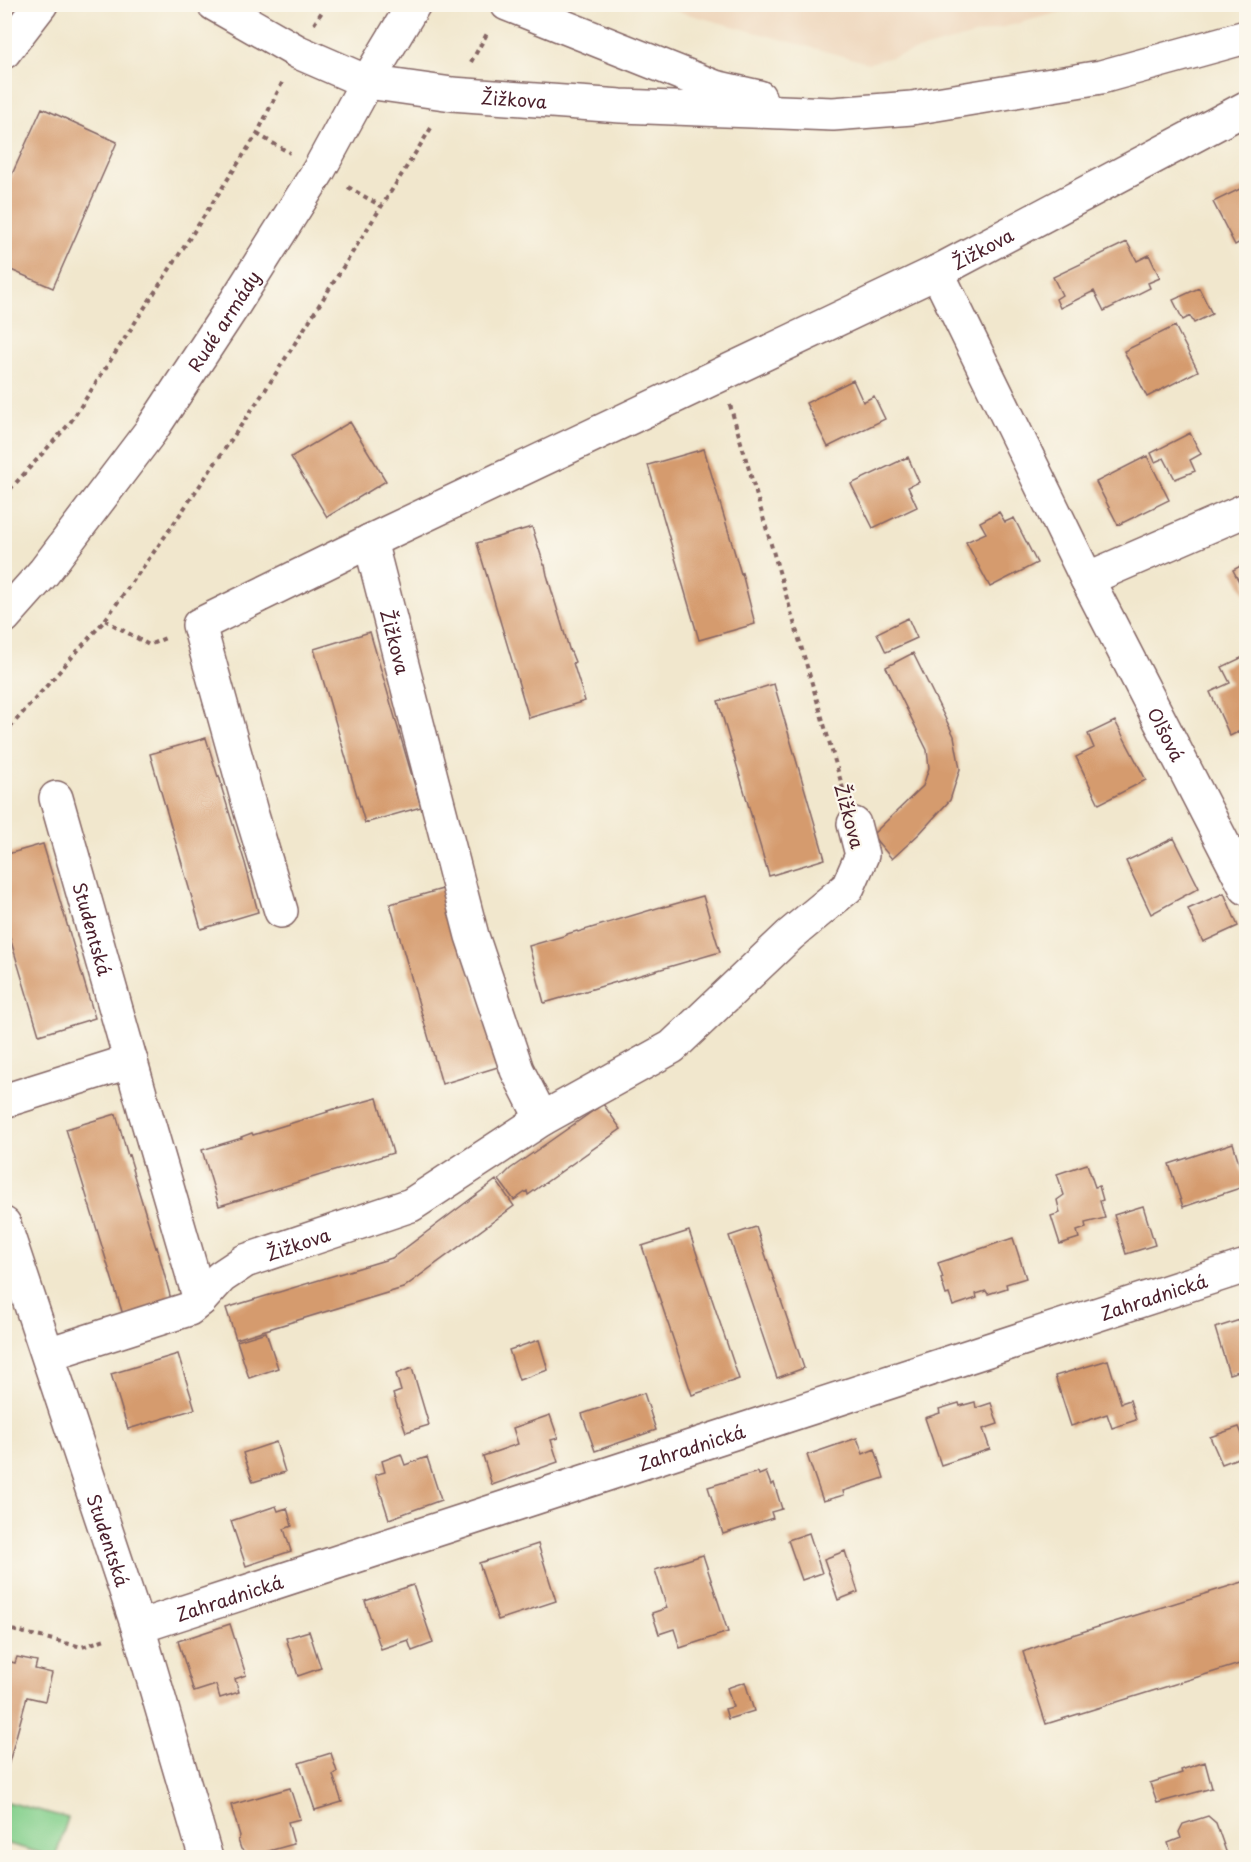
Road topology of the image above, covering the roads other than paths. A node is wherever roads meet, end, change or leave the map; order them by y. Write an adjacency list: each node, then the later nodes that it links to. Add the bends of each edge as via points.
1 (41, 4): 6 (street)
2 (214, 4): 7 (street, Žižkova, via 297,52)
3 (414, 4): 7 (street, Rudé armády)
4 (500, 14): 9 (street, Žižkova, via 715,87)
5 (1246, 37): 9 (street, Žižkova, via 1101,77 912,108)
6 (4, 52)
7 (367, 82): 9 (street, Žižkova, via 452,94 621,106); 14 (street, Rudé armády, via 319,170 150,432 44,572)
8 (1246, 108): 10 (street, Žižkova)
9 (834, 114)
10 (937, 272): 12 (street, Žižkova); 13 (street, Olšová)
11 (1246, 510): 13 (street)
12 (370, 541): 18 (street, Žižkova, via 199,625); 21 (street, Žižkova, via 472,936 517,1070)
13 (1087, 579): 17 (street, Olšová)
14 (4, 617)
15 (56, 798): 19 (street, Studentská)
16 (854, 824): 21 (street, Žižkova, via 862,855 848,887 790,934 672,1047)
17 (1246, 888)
18 (280, 911)
19 (131, 1061): 20 (street); 24 (street, Studentská)
20 (4, 1101)
21 (542, 1119): 24 (street, Žižkova, via 411,1205 246,1261 220,1277)
22 (4, 1224): 25 (street, Studentská)
23 (1246, 1266): 26 (street, Zahradnická)
24 (200, 1300): 25 (street, Žižkova, via 171,1316)
25 (48, 1354): 26 (street, Studentská)
26 (138, 1627): 27 (street, Studentská)
27 (206, 1857)

